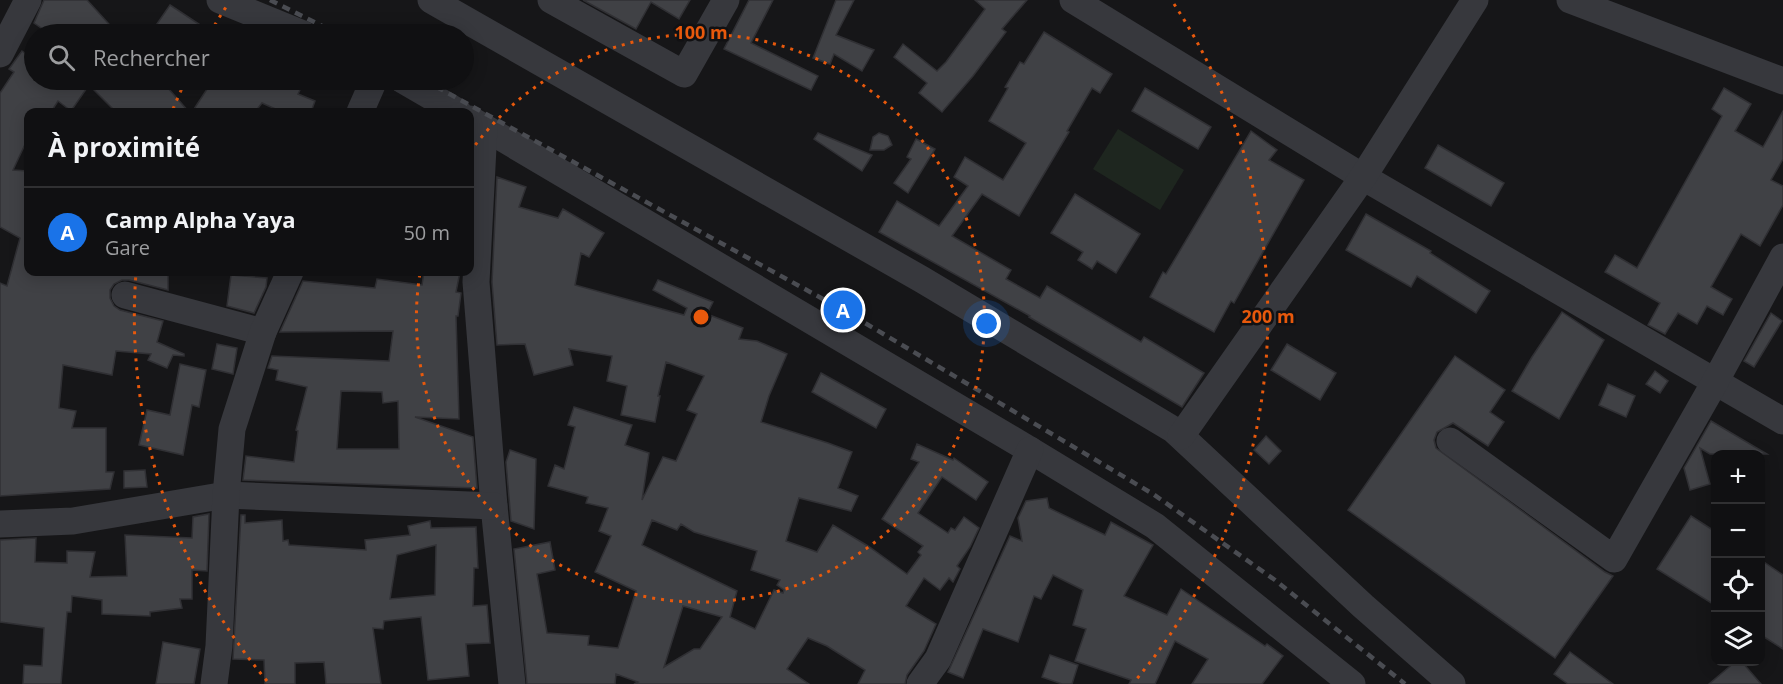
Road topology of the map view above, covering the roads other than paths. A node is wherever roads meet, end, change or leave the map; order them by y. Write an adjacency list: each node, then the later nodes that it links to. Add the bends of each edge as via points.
1 (28, 0): 12 (street)
2 (220, 0): 9 (street)
3 (431, 0): 10 (street)
4 (551, 0): 5 (street, via 684,74)
5 (726, 0)
6 (1073, 0): 19 (street)
7 (1475, 0): 19 (street)
8 (1570, 0): 13 (street)
9 (279, 24)
10 (473, 24)
11 (474, 24): 26 (street, via 921,279)
12 (0, 54)
13 (1783, 81)
14 (370, 90): 16 (street)
15 (420, 90): 17 (street)
16 (362, 108)
17 (451, 108)
18 (477, 123): 28 (street); 30 (street, via 476,282)
19 (1363, 177): 24 (street); 26 (street)
20 (1783, 257): 24 (street)
21 (288, 276): 23 (street)
22 (125, 295): 23 (street)
23 (263, 332): 29 (street, via 232,429)
24 (1715, 382): 25 (street); 27 (street, via 1614,559)
25 (1783, 421)
26 (1181, 436): 36 (street)
27 (1450, 441)
28 (1030, 450): 34 (street, via 938,659); 35 (street, via 1155,526)
29 (226, 495): 30 (street); 31 (street, via 73,521); 32 (street)
30 (494, 506): 33 (street)
31 (0, 524)
32 (214, 684)
33 (512, 684)
34 (920, 684)
35 (1352, 684)
36 (1452, 684)

